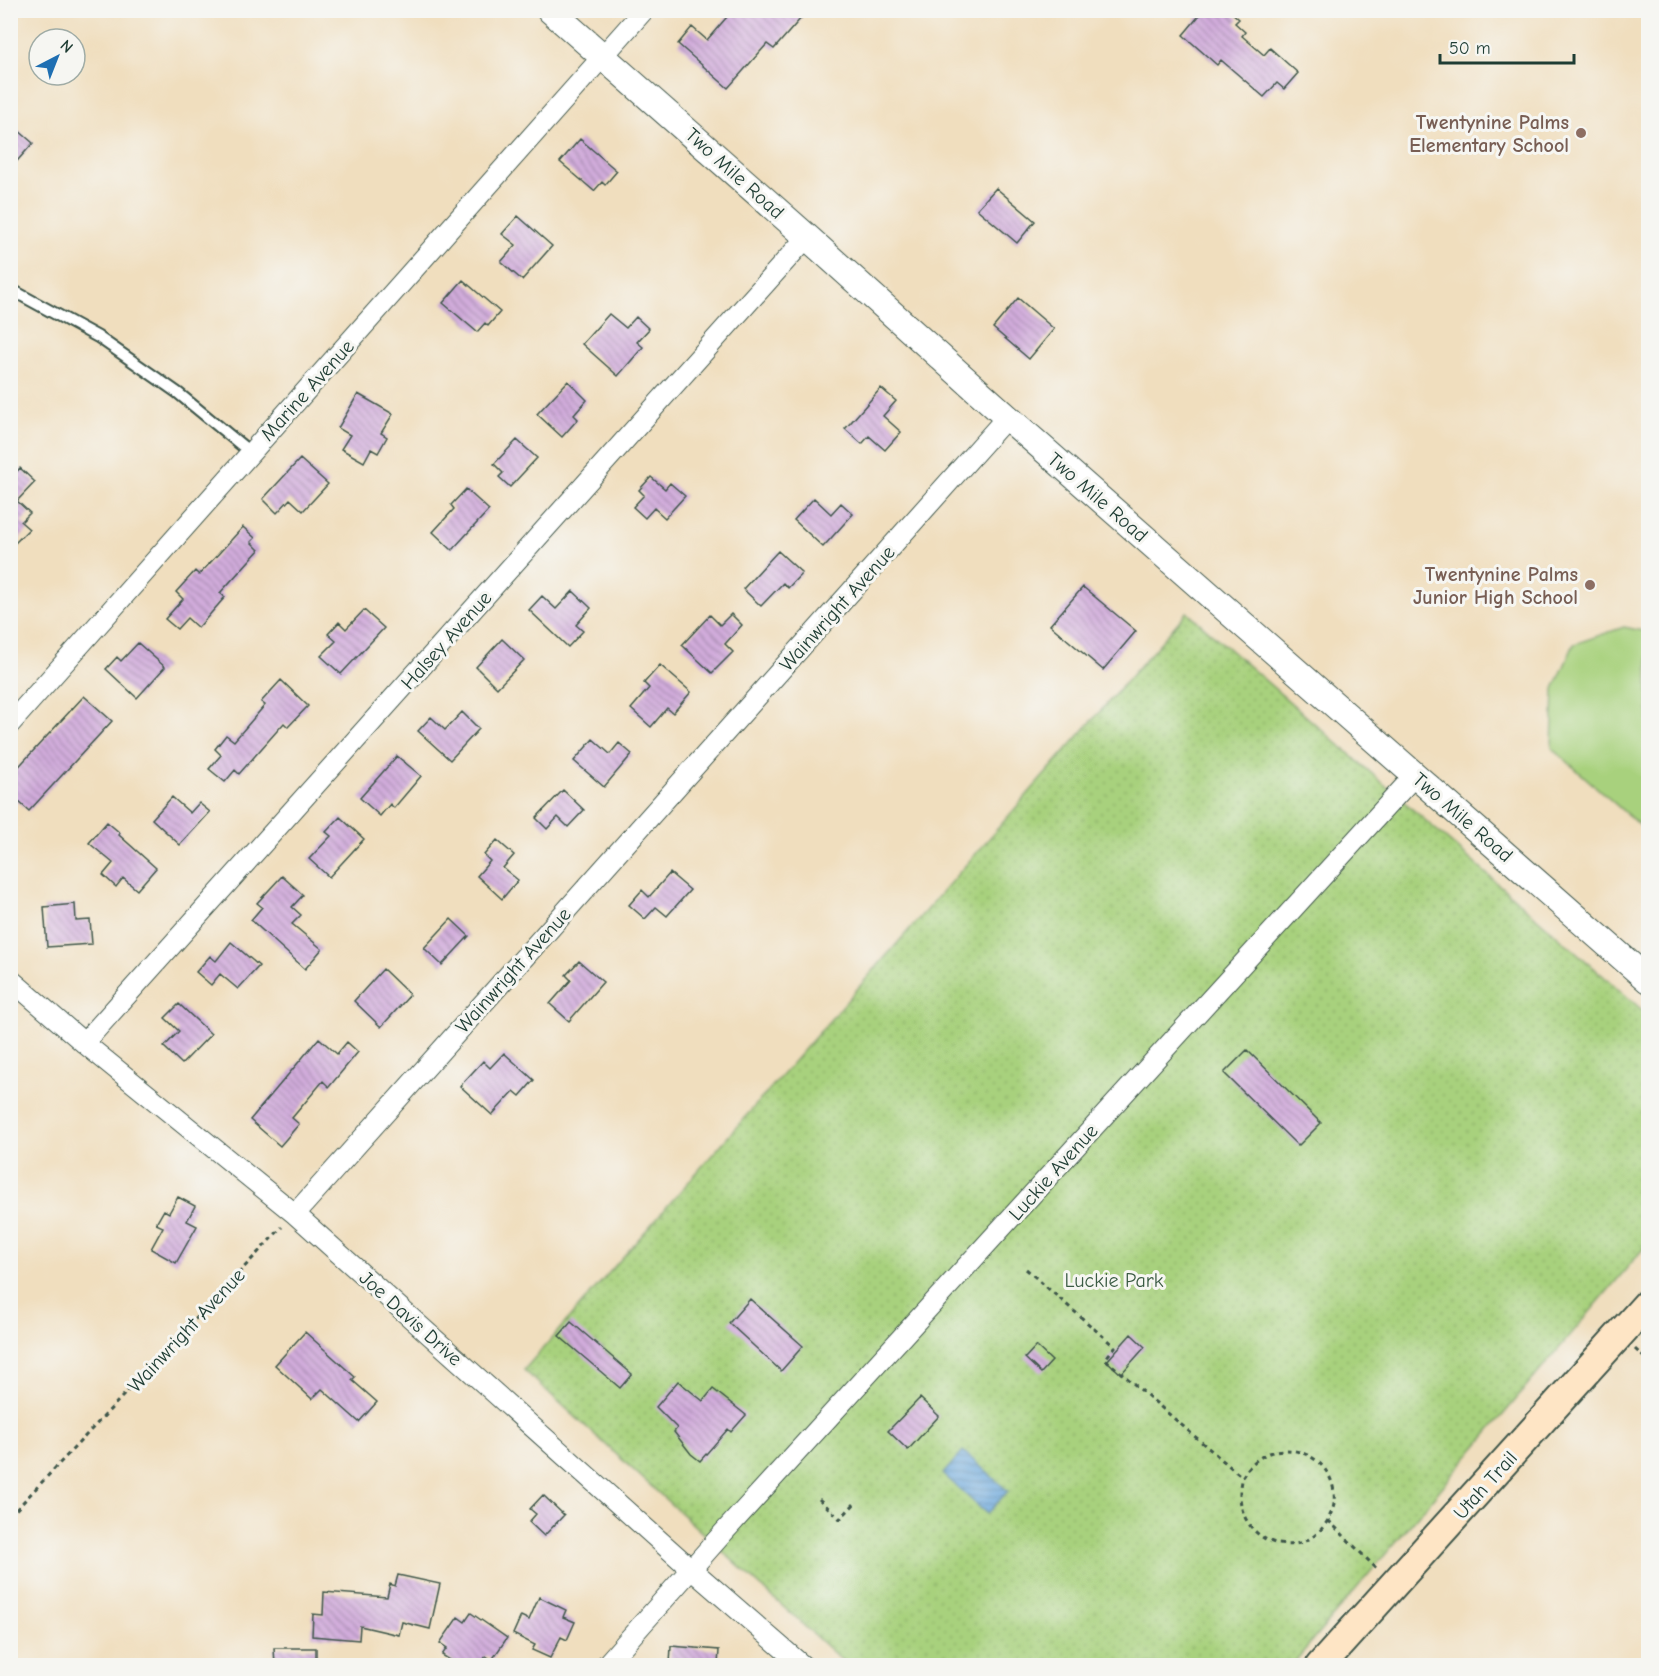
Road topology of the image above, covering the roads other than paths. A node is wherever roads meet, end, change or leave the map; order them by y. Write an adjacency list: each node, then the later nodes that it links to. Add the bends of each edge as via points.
1 (550, 10): 3 (street, Two Mile Road)
2 (644, 10): 3 (street, Marine Avenue)
3 (604, 57): 4 (street, Two Mile Road); 7 (street, Marine Avenue)
4 (807, 237): 6 (street, Two Mile Road); 12 (street, Halsey Avenue)
5 (10, 289): 7 (lane, via 98,338 178,393)
6 (1007, 417): 9 (street, Two Mile Road); 13 (street, Wainwright Avenue)
7 (251, 453): 8 (street, Marine Avenue)
8 (10, 724)
9 (1415, 775): 11 (street, Two Mile Road); 15 (street, Luckie Avenue)
10 (10, 979): 12 (street, Joe Davis Drive)
11 (1648, 980)
12 (84, 1042): 13 (street, Joe Davis Drive)
13 (295, 1214): 15 (street, Joe Davis Drive)
14 (1648, 1303): 18 (main road, Utah Trail)
15 (691, 1569): 16 (street, Luckie Avenue); 17 (street, Joe Davis Drive)
16 (605, 1665)
17 (803, 1665)
18 (1320, 1665)

